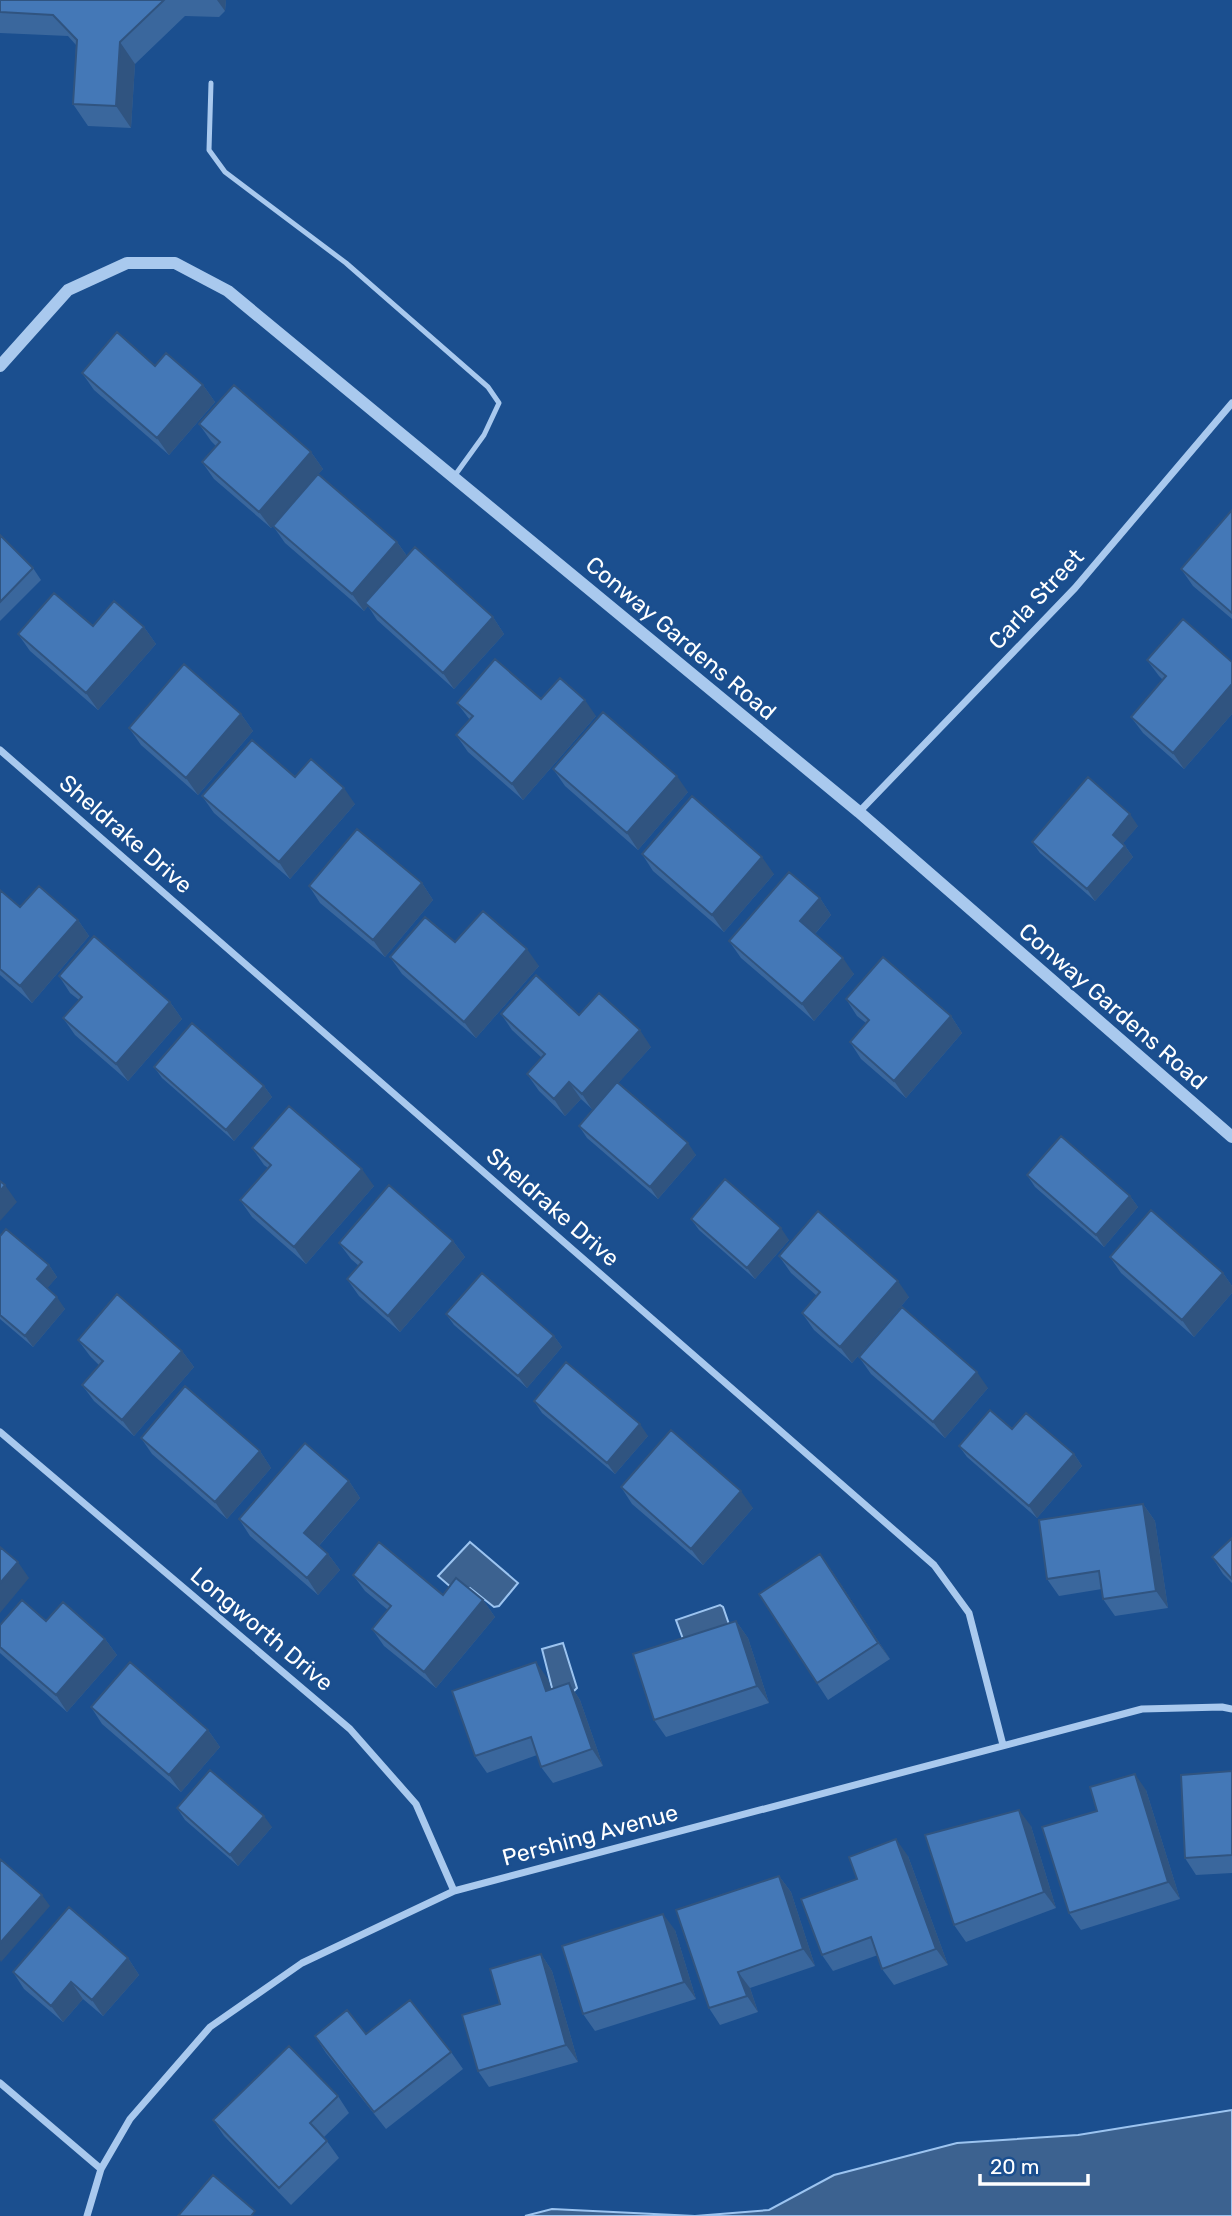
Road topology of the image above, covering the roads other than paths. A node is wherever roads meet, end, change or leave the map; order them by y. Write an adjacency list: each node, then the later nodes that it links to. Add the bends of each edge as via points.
1 (211, 83): 4 (lane, via 209,150 225,172 346,263 488,387 499,403 484,435)
2 (0, 366): 4 (street, Conway Gardens Road, via 68,290 127,263 175,263 228,291)
3 (1232, 404): 6 (street, Carla Street, via 1075,588)
4 (453, 478): 6 (street, Conway Gardens Road)
5 (0, 750): 10 (street, Sheldrake Drive, via 934,1565 969,1613)
6 (859, 812): 7 (street, Conway Gardens Road)
7 (1232, 1137)
8 (0, 1432): 11 (street, Longworth Drive, via 350,1729 416,1804)
9 (1232, 1709): 10 (street, Pershing Avenue, via 1142,1709)
10 (1003, 1745): 11 (street, Pershing Avenue)
11 (454, 1891): 13 (street, Pershing Avenue, via 302,1963 210,2027 130,2119)
12 (0, 2083): 13 (street)
13 (101, 2169): 14 (street, Pershing Avenue)
14 (88, 2216)

